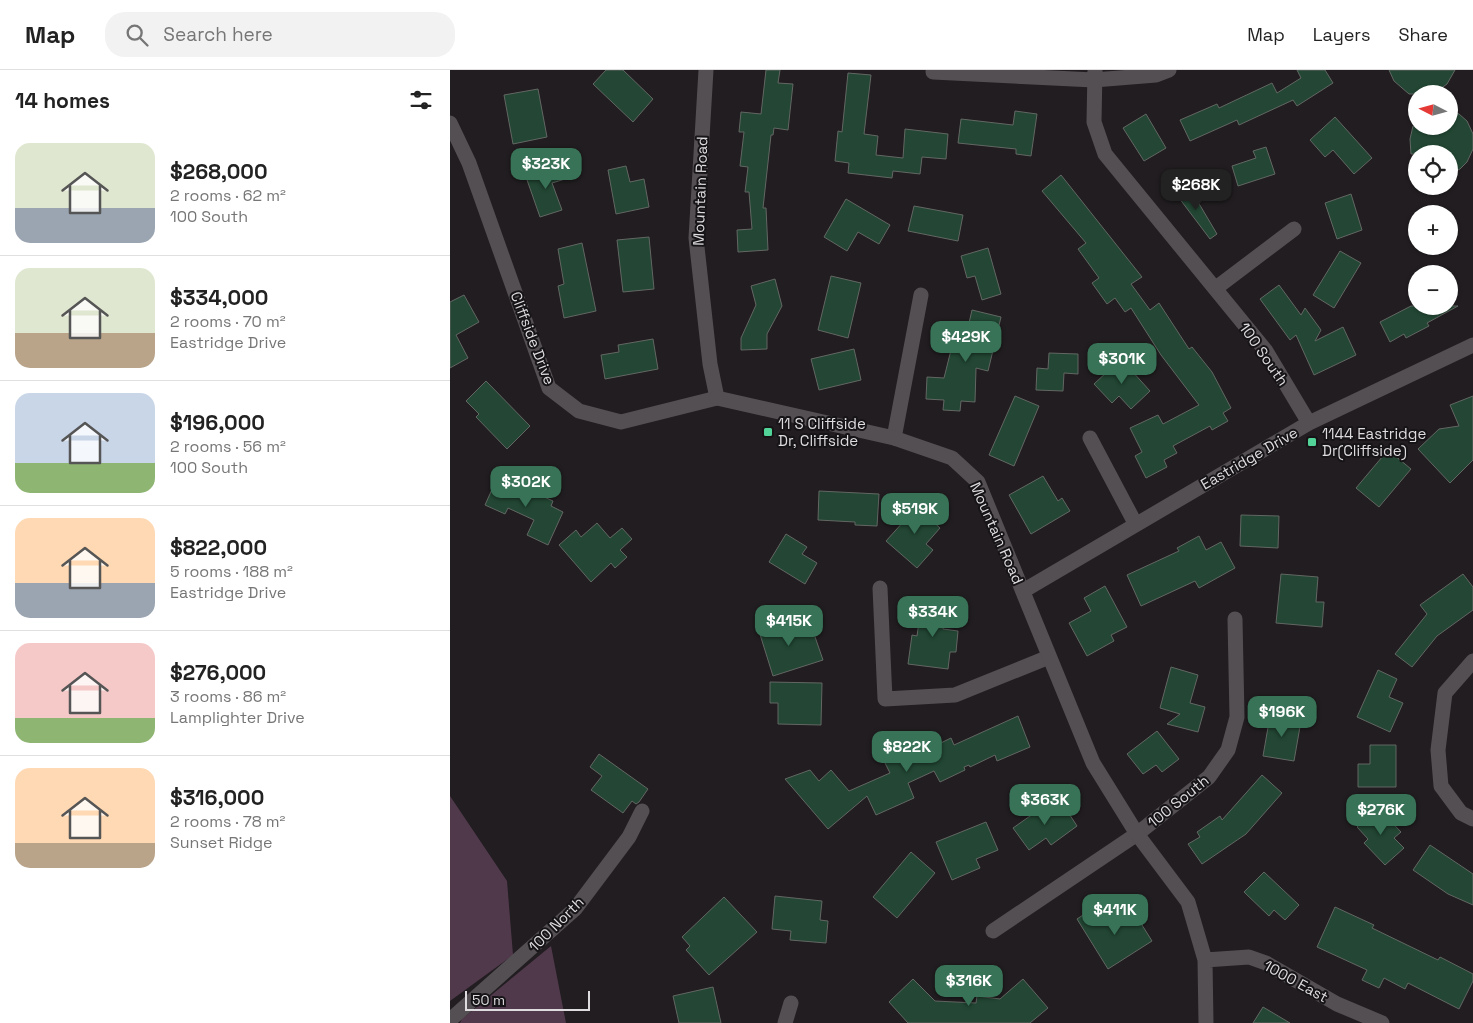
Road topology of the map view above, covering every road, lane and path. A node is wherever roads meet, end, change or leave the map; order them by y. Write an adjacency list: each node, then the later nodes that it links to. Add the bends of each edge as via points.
1 (706, 70): 10 (street, Mountain Road, via 696,238 710,364)
2 (1169, 70): 4 (street, via 1156,75)
3 (933, 72): 4 (street)
4 (1094, 75): 7 (street, 100 South, via 1094,122 1105,154)
5 (450, 123): 10 (street, Cliffside Drive, via 469,163 549,388 579,411 621,422)
6 (1294, 229): 7 (street)
7 (1216, 288): 11 (street, 100 South, via 1266,350)
8 (921, 295): 12 (street)
9 (1473, 345): 11 (street, Eastridge Drive)
10 (717, 398): 12 (street, Mountain Road)
11 (1309, 423): 14 (street, Eastridge Drive)
12 (894, 438): 16 (street, Mountain Road, via 952,458 978,482)
13 (1090, 438): 14 (street)
14 (1135, 523): 16 (street, Eastridge Drive)
15 (880, 588): 18 (street, via 885,699 955,695)
16 (1023, 591): 18 (street, Mountain Road)
17 (1235, 619): 22 (street, 100 South, via 1237,718 1228,750 1209,777)
18 (1049, 657): 22 (street, Mountain Road, via 1093,763)
19 (1473, 661): 21 (street, via 1445,693 1438,750 1441,786 1461,814)
20 (642, 811): 26 (street, 100 North, via 629,837 575,909)
21 (1473, 820)
22 (1137, 834): 23 (street, 100 South); 24 (street, Mountain Road, via 1188,902)
23 (993, 931)
24 (1205, 960): 28 (street, Mountain Road); 29 (street, 1000 East, via 1249,957 1266,963 1337,1004)
25 (791, 1003): 27 (street)
26 (450, 1020)
27 (785, 1023)
28 (1206, 1023)
29 (1382, 1023)

